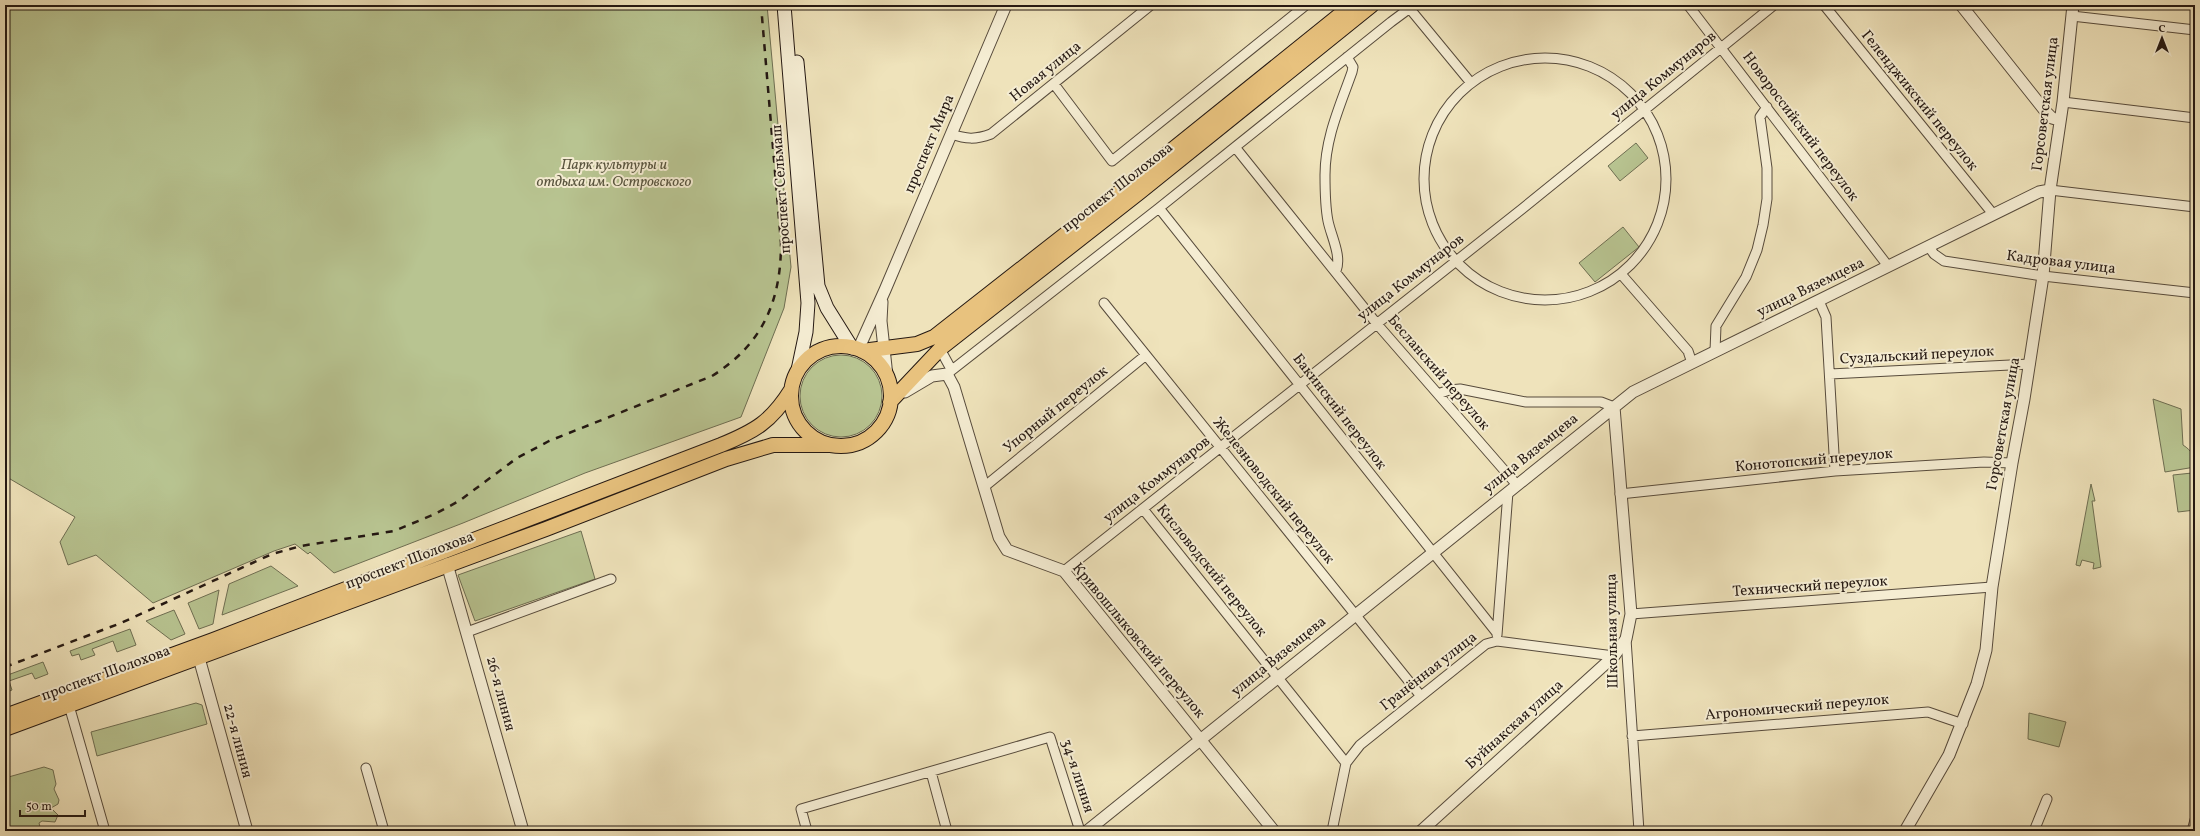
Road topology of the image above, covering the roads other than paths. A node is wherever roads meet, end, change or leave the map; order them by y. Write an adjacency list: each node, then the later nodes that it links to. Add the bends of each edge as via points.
1 (784, 5): 48 (main road, проспект Сельмаш, via 808,303 806,332)
2 (793, 5): 41 (main road, проспект Сельмаш, via 818,286 827,308)
3 (1006, 5): 24 (street, проспект Мира)
4 (1151, 5): 18 (street, Новая улица)
5 (1306, 5): 18 (street, via 1112,161)
6 (1352, 5): 42 (main road, проспект Шолохова, via 1132,182 937,334 917,344)
7 (1372, 5): 43 (main road, проспект Шолохова)
8 (1688, 5): 15 (street, Новороссийский переулок)
9 (1774, 5): 15 (street, улица Коммунаров)
10 (1824, 5): 29 (street, Геленджикский переулок)
11 (1961, 5): 23 (street, via 2046,112)
12 (1412, 7): 16 (street); 17 (street)
13 (2073, 10): 14 (street); 19 (street, Горсоветская улица)
14 (2195, 30)
15 (1722, 47): 20 (street, Новороссийский переулок); 21 (street, улица Коммунаров)
16 (1347, 57): 25 (street); 33 (street, via 1353,67 1331,129 1325,173 1328,220 1339,264)
17 (1471, 83): 21 (street, via 1491,71 1512,63 1541,58 1563,60 1587,66 1611,78 1628,91); 31 (street, via 1444,112 1432,134 1424,178 1431,220 1444,246)
18 (1054, 84): 24 (street, Новая улица, via 991,134 966,139)
19 (2063, 102): 22 (street); 23 (street, Горсоветская улица)
20 (1767, 107): 32 (street, Новороссийский переулок); 44 (street, via 1760,117 1767,168 1767,199 1763,224 1757,250 1746,277 1716,326)
21 (1645, 111): 31 (street, улица Коммунаров); 34 (street, via 1656,129 1664,156 1665,190 1662,213 1651,238 1635,261)
22 (2195, 118)
23 (2059, 120): 26 (street, Горсоветская улица)
24 (950, 134): 37 (street, проспект Мира)
25 (1236, 147): 28 (street); 33 (street, Бесланский переулок)
26 (2050, 190): 27 (street); 29 (street, улица Вяземцева, via 2039,192); 35 (street, Горсоветская улица)
27 (2195, 207)
28 (1159, 208): 49 (street); 52 (street, Бакинский переулок)
29 (1993, 214): 30 (street, улица Вяземцева)
30 (1929, 247): 32 (street, улица Вяземцева); 35 (street, Кадровая улица, via 1944,261)
31 (1456, 260): 34 (street, via 1469,274 1492,288 1513,296 1537,300 1561,299 1586,293); 40 (street, улица Коммунаров)
32 (1888, 266): 38 (street, улица Вяземцева)
33 (1336, 271): 40 (street, Бесланский переулок)
34 (1621, 274): 46 (street, via 1688,351)
35 (2043, 276): 36 (street, Кадровая улица); 47 (street, Горсоветская улица)
36 (2195, 294)
37 (883, 295): 41 (street, проспект Мира); 42 (street, проспект Мира)
38 (1819, 301): 44 (street, улица Вяземцева); 50 (street, via 1826,317)
39 (1104, 304): 45 (street, Железноводский переулок)
40 (1377, 324): 52 (street, улица Коммунаров); 54 (street, Бесланский переулок)
41 (857, 349): 42 (main road, проспект Шолохова); 48 (main road, via 834,347 822,350 809,357); 51 (main road, via 873,358)
42 (883, 349): 51 (street, проспект Мира)
43 (940, 349): 49 (street); 55 (main road, проспект Шолохова)
44 (1715, 351): 46 (street, улица Вяземцева)
45 (1146, 355): 58 (street, Железноводский переулок); 62 (street, Упорный переулок)
46 (1692, 363): 56 (street, улица Вяземцева, via 1633,392)
47 (2030, 364): 50 (street, Суздальский переулок); 59 (street, Горсоветская улица)
48 (798, 370): 53 (main road)
49 (949, 372): 55 (street, via 932,376); 62 (street, Кривошлыковский переулок)
50 (1830, 374): 60 (street)
51 (887, 376): 55 (main road)
52 (1300, 384): 58 (street, улица Коммунаров); 66 (street, Бакинский переулок)
53 (791, 390): 57 (main road, via 791,404 799,423 811,436); 80 (main road, проспект Шолохова, via 776,413 766,421 746,434 721,445 221,637)
54 (1438, 394): 56 (street, via 1460,389 1526,402 1601,402); 61 (street, Бесланский переулок)
55 (894, 397): 57 (main road, via 882,425 867,438 846,446)
56 (1614, 407): 61 (street, улица Вяземцева); 64 (street, Школьная улица)
57 (830, 445): 67 (main road, проспект Шолохова, via 773,446 750,451)
58 (1220, 447): 65 (street, улица Коммунаров); 72 (street, Железноводский переулок)
59 (2012, 463): 60 (street, Конотопский переулок, via 1984,462); 70 (street, Горсоветская улица)
60 (1835, 472): 64 (street, Конотопский переулок)
61 (1517, 485): 63 (street, улица Вяземцева)
62 (984, 487): 68 (street, Кривошлыковский переулок, via 999,537 1006,550)
63 (1508, 492): 66 (street, улица Вяземцева); 74 (street)
64 (1620, 494): 71 (street, Школьная улица)
65 (1143, 509): 68 (street, улица Коммунаров); 78 (street, Кисловодский переулок)
66 (1432, 554): 72 (street, улица Вяземцева); 74 (street, Бакинский переулок)
67 (447, 564): 73 (street, 26-я линия); 77 (main road, проспект Шолохова)
68 (1064, 571): 85 (street, Кривошлыковский переулок)
69 (611, 579): 73 (street)
70 (1992, 587): 71 (street, Технический переулок); 82 (street, Горсоветская улица, via 1986,650)
71 (1631, 614): 75 (street, Школьная улица)
72 (1356, 615): 78 (street, улица Вяземцева); 79 (street, Железноводский переулок)
73 (467, 632): 94 (street, 26-я линия)
74 (1497, 637): 76 (street, Гранённая улица); 79 (street, Гранённая улица)
75 (1626, 639): 76 (street, Буйнакская улица); 84 (street, Школьная улица)
76 (1614, 656): 101 (street, Буйнакская улица)
77 (199, 658): 80 (main road, проспект Шолохова); 92 (street, 22-я линия)
78 (1278, 676): 85 (street, улица Вяземцева); 86 (street, Кисловодский переулок)
79 (1420, 695): 86 (street, Гранённая улица, via 1360,745)
80 (67, 700): 81 (main road, проспект Шолохова); 83 (main road, проспект Шолохова); 91 (street)
81 (5, 716)
82 (1962, 724): 84 (street, Агрономический переулок, via 1928,712); 103 (street, Горсоветская улица, via 1949,755)
83 (5, 729)
84 (1632, 736): 102 (street, Школьная улица)
85 (1200, 741): 98 (street, улица Вяземцева); 99 (street, Кривошлыковский переулок)
86 (1346, 763): 100 (street, Гранённая улица)
87 (366, 768): 93 (street)
88 (930, 772): 95 (street, via 801,809); 96 (street); 97 (street, 34-я линия, via 1050,737)
89 (2046, 799): 104 (street)
90 (2195, 820): 105 (street)
91 (104, 831)
92 (247, 831)
93 (384, 831)
94 (523, 831)
95 (807, 831)
96 (947, 831)
97 (1080, 831)
98 (1087, 831)
99 (1274, 831)
100 (1332, 831)
101 (1421, 831)
102 (1639, 831)
103 (1905, 831)
104 (2034, 831)
105 (2192, 831)

